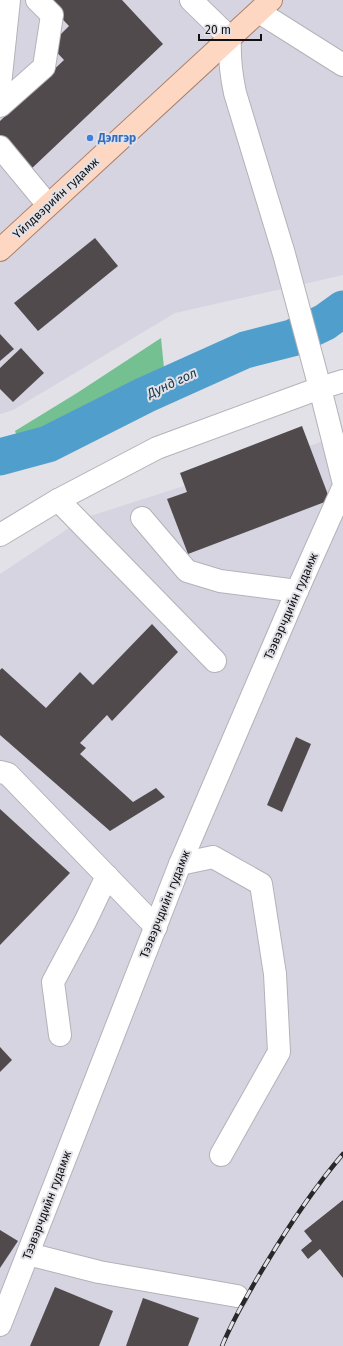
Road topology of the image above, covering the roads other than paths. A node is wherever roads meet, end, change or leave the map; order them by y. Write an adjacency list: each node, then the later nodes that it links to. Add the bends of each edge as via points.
1 (9, 0): 7 (street)
2 (37, 0): 8 (street, via 52,15 44,67)
3 (191, 0): 5 (street)
4 (265, 6): 5 (main road, Yйлдвэрийн гудамж); 6 (street)
5 (230, 38): 10 (main road, Yйлдвэрийн гудамж); 12 (street, via 232,80 284,254)
6 (343, 65)
7 (0, 85)
8 (0, 106)
9 (0, 147): 10 (street)
10 (48, 205): 11 (main road, Yйлдвэрийн гудамж)
11 (0, 250)
12 (318, 380): 13 (street); 14 (street); 16 (street, via 157,448)
13 (343, 381)
14 (343, 480)
15 (343, 488): 19 (street, Тээвэрчдийн гудамж)
16 (58, 500): 18 (street); 20 (street)
17 (142, 518): 19 (street, via 186,570 220,581)
18 (0, 535)
19 (297, 591): 22 (street, Тээвэрчдийн гудамж)
20 (215, 661)
21 (0, 772): 23 (street, via 8,774)
22 (180, 864): 24 (street, Тээвэрчдийн гудамж); 26 (street, via 213,857 261,884 275,974 279,1052)
23 (107, 876): 24 (street); 25 (street, via 53,982)
24 (156, 927): 27 (street, Тээвэрчдийн гудамж)
25 (60, 1035)
26 (222, 1155)
27 (28, 1254): 28 (street, via 99,1272); 29 (street, Тээвэрчдийн гудамж)
28 (236, 1296)
29 (1, 1320)

